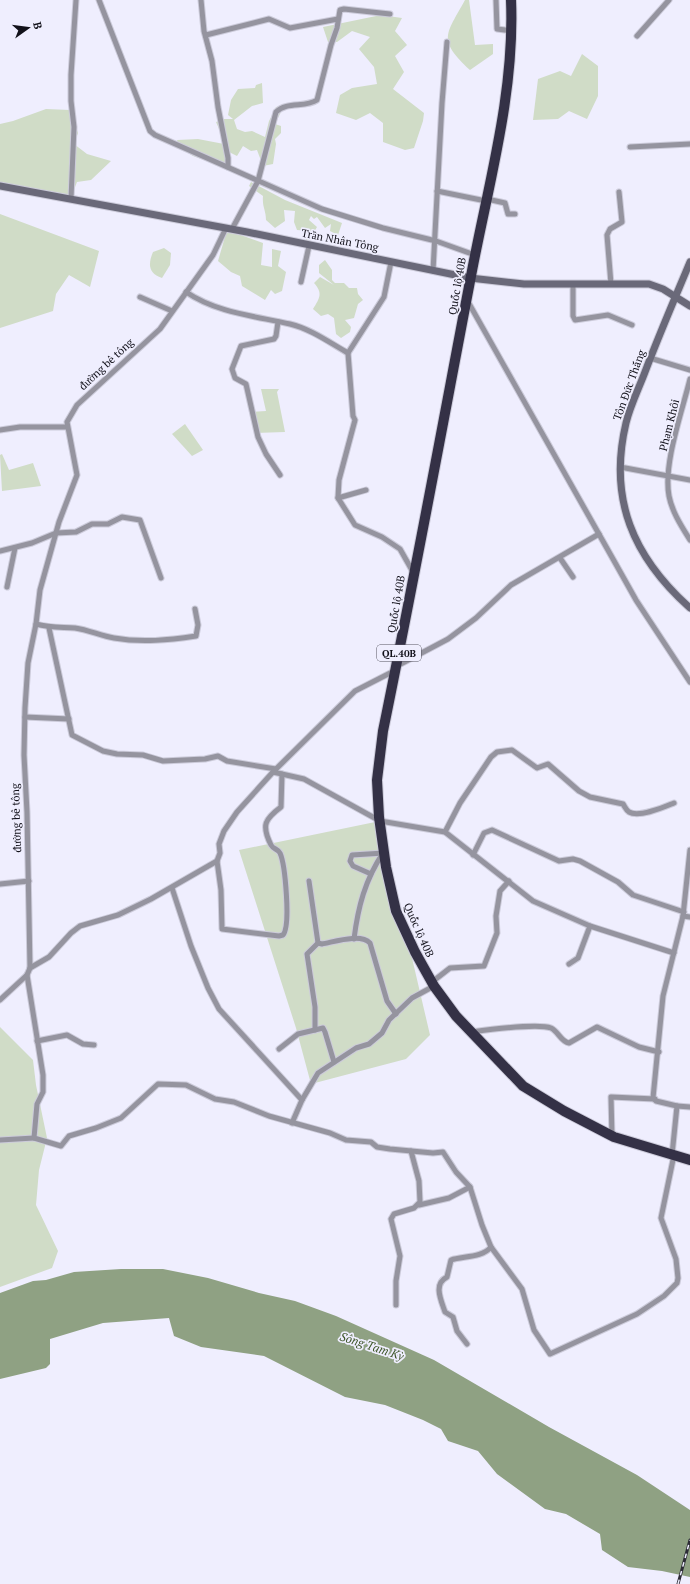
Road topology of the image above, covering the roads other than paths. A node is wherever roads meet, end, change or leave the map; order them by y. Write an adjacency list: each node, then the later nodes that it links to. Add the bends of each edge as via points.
1 (76, 0): 20 (street, via 71,75 74,127)
2 (99, 0): 15 (street, via 150,131)
3 (201, 0): 10 (street)
4 (496, 0): 9 (street, via 497,29)
5 (512, 0): 9 (highway, Quốc lộ 40B / QL.40B)
6 (669, 0): 11 (street)
7 (390, 14): 8 (street, via 344,8 340,10)
8 (338, 19): 10 (street, via 290,28 269,19); 16 (street, đường bê tông, via 317,100 284,107 276,112)
9 (513, 30): 21 (highway, Quốc lộ 40B / QL.40B, via 503,123)
10 (206, 36): 15 (street)
11 (637, 36)
12 (447, 42): 18 (street)
13 (690, 144): 14 (street)
14 (630, 147)
15 (228, 167): 16 (street)
16 (258, 181): 23 (street, đường bê tông); 24 (street, via 322,210)
17 (0, 186): 20 (street, Trần Nhân Tông)
18 (437, 191): 21 (street); 24 (street)
19 (619, 192): 32 (street, via 622,222 610,229 608,235)
20 (71, 199): 23 (street, Trần Nhân Tông)
21 (486, 200): 22 (street, via 505,203 508,214); 26 (highway, Quốc lộ 40B / QL.40B)
22 (515, 214)
23 (230, 228): 25 (street, Trần Nhân Tông); 34 (street, đường bê tông)
24 (436, 241): 26 (street); 29 (street)
25 (309, 246): 27 (street, Trần Nhân Tông); 31 (street)
26 (475, 255): 30 (highway, Quốc lộ 40B / QL.40B)
27 (391, 262): 29 (street, Trần Nhân Tông); 42 (street, via 384,296)
28 (690, 262): 35 (street, Tôn Đức Thắng)
29 (433, 271): 30 (street, Trần Nhân Tông)
30 (470, 278): 33 (street, Trần Nhân Tông, via 524,284); 37 (highway, Quốc lộ 40B / QL.40B)
31 (301, 282)
32 (612, 284): 33 (street, Trần Nhân Tông); 35 (street, Trần Nhân Tông, via 648,284)
33 (572, 285): 41 (street, via 575,320 608,315)
34 (186, 292): 39 (street, đường bê tông); 40 (street, via 194,298 223,309)
35 (676, 296): 38 (street, Trần Nhân Tông); 43 (street, Tôn Đức Thắng)
36 (140, 297): 39 (street)
37 (467, 299): 55 (street); 60 (highway, Quốc lộ 40B / QL.40B)
38 (690, 306)
39 (172, 311): 46 (street, đường bê tông, via 160,329 77,405)
40 (278, 322): 42 (street, via 303,329); 49 (street, via 274,339 241,346 232,370 235,378 246,384 258,437)
41 (632, 325)
42 (348, 353): 53 (street, via 355,420 339,480)
43 (650, 358): 44 (street); 48 (street, Tôn Đức Thắng, via 626,422)
44 (690, 370)
45 (690, 379): 50 (street, Phạm Khôi)
46 (66, 427): 47 (street); 54 (street, đường bê tông, via 78,475)
47 (0, 430)
48 (620, 467): 50 (street); 64 (street, Tôn Đức Thắng, via 623,504 639,547 664,583)
49 (280, 475)
50 (669, 476): 51 (street); 56 (street, Phạm Khôi, via 669,497)
51 (690, 480)
52 (366, 490): 53 (street)
53 (338, 498): 60 (street, via 355,525 382,537 400,549)
54 (56, 533): 57 (street); 62 (street, via 76,532 92,524 108,524 122,517 140,520); 66 (street, đường bê tông, via 40,590)
55 (599, 534): 59 (street); 69 (street, via 636,600)
56 (690, 540)
57 (15, 548): 58 (street); 63 (street)
58 (0, 551)
59 (560, 558): 61 (street); 68 (street, via 512,585 476,618 448,639)
60 (414, 572): 68 (highway, Quốc lộ 40B / QL.40B)
61 (573, 577)
62 (161, 578)
63 (7, 587)
64 (690, 608)
65 (195, 609): 67 (street, via 198,625 196,636 144,642 112,638 74,628)
66 (36, 624): 67 (street); 70 (street, đường bê tông, via 28,663)
67 (49, 628): 71 (street)
68 (396, 668): 72 (street, via 355,691); 75 (highway, Quốc lộ 40B / QL.40B, via 383,731 377,780)
69 (690, 682)
70 (25, 717): 71 (street); 84 (street, đường bê tông)
71 (69, 719): 72 (street, via 72,735 103,751 143,755 163,761 218,756 227,762)
72 (274, 770): 73 (street); 80 (street, via 224,831)
73 (282, 774): 75 (street, via 304,779); 80 (street, via 282,807 268,817 265,823 271,845 280,855 288,916 283,935 222,929)
74 (674, 803): 76 (street, via 648,812 632,813 623,804 590,797 579,791 548,764 536,768 512,750 497,752 491,758 460,803)
75 (380, 821): 76 (street); 78 (highway, Quốc lộ 40B / QL.40B)
76 (445, 832): 79 (street)
77 (690, 850): 87 (street)
78 (384, 852): 81 (street); 81 (street, via 352,855 350,862 353,866); 96 (highway, Quốc lộ 40B / QL.40B, via 396,911)
79 (473, 855): 83 (street); 87 (street, via 484,833 492,830 559,861 580,861 618,882 633,895)
80 (217, 861): 86 (street)
81 (371, 874): 90 (street, via 360,902)
82 (309, 881): 91 (street)
83 (509, 881): 89 (street, via 533,901); 96 (street, via 500,891 496,916 497,933 484,966 450,968)
84 (28, 882): 85 (street); 94 (street, đường bê tông)
85 (0, 884)
86 (172, 888): 94 (street, via 118,915 80,926 49,957); 107 (street, via 191,946 219,1009)
87 (684, 914): 88 (street); 92 (street)
88 (690, 917)
89 (590, 926): 92 (street); 93 (street, via 578,958)
90 (354, 939): 91 (street); 98 (street, via 370,943 387,1001)
91 (318, 943): 99 (street, via 307,954 315,1007)
92 (674, 953): 104 (street, via 663,996)
93 (569, 964)
94 (30, 968): 95 (street, đường bê tông)
95 (27, 976): 97 (street, đường bê tông); 101 (street)
96 (433, 984): 98 (street, via 412,998); 100 (highway, Quốc lộ 40B / QL.40B)
97 (0, 1000)
98 (396, 1014): 105 (street, via 374,1040)
99 (315, 1030): 103 (street, via 298,1034); 105 (street, via 324,1029)
100 (471, 1032): 104 (street, via 543,1026 552,1028 569,1043 597,1027 639,1047); 111 (highway, Quốc lộ 40B / QL.40B, via 523,1086)
101 (37, 1041): 102 (street, via 68,1036 83,1044); 112 (street, via 43,1092 37,1104)
102 (94, 1045)
103 (280, 1049)
104 (659, 1052): 106 (street)
105 (334, 1062): 107 (street, via 318,1073)
106 (655, 1099): 108 (street); 111 (street, via 611,1098)
107 (302, 1100): 110 (street)
108 (677, 1106): 109 (street); 115 (street)
109 (690, 1107)
110 (292, 1123): 112 (street, via 234,1102 214,1099 186,1084 158,1084 121,1118 69,1136 62,1146); 114 (street, via 346,1140 371,1142 377,1147)
111 (612, 1136): 115 (highway, Quốc lộ 40B / QL.40B)
112 (34, 1138): 113 (street)
113 (0, 1140)
114 (412, 1151): 117 (street, via 443,1152); 118 (street, via 419,1182)
115 (673, 1155): 116 (highway, Quốc lộ 40B / QL.40B); 119 (street, via 661,1218 676,1259 678,1281 664,1296 621,1323 605,1328 553,1354 548,1353 534,1330 522,1289)
116 (690, 1160)
117 (470, 1187): 118 (street, via 449,1198); 119 (street)
118 (418, 1205): 120 (street, via 391,1217 400,1256)
119 (491, 1247): 121 (street, via 486,1252 451,1260 447,1277 440,1283 445,1312 453,1317 457,1331)
120 (396, 1304)
121 (467, 1344)

